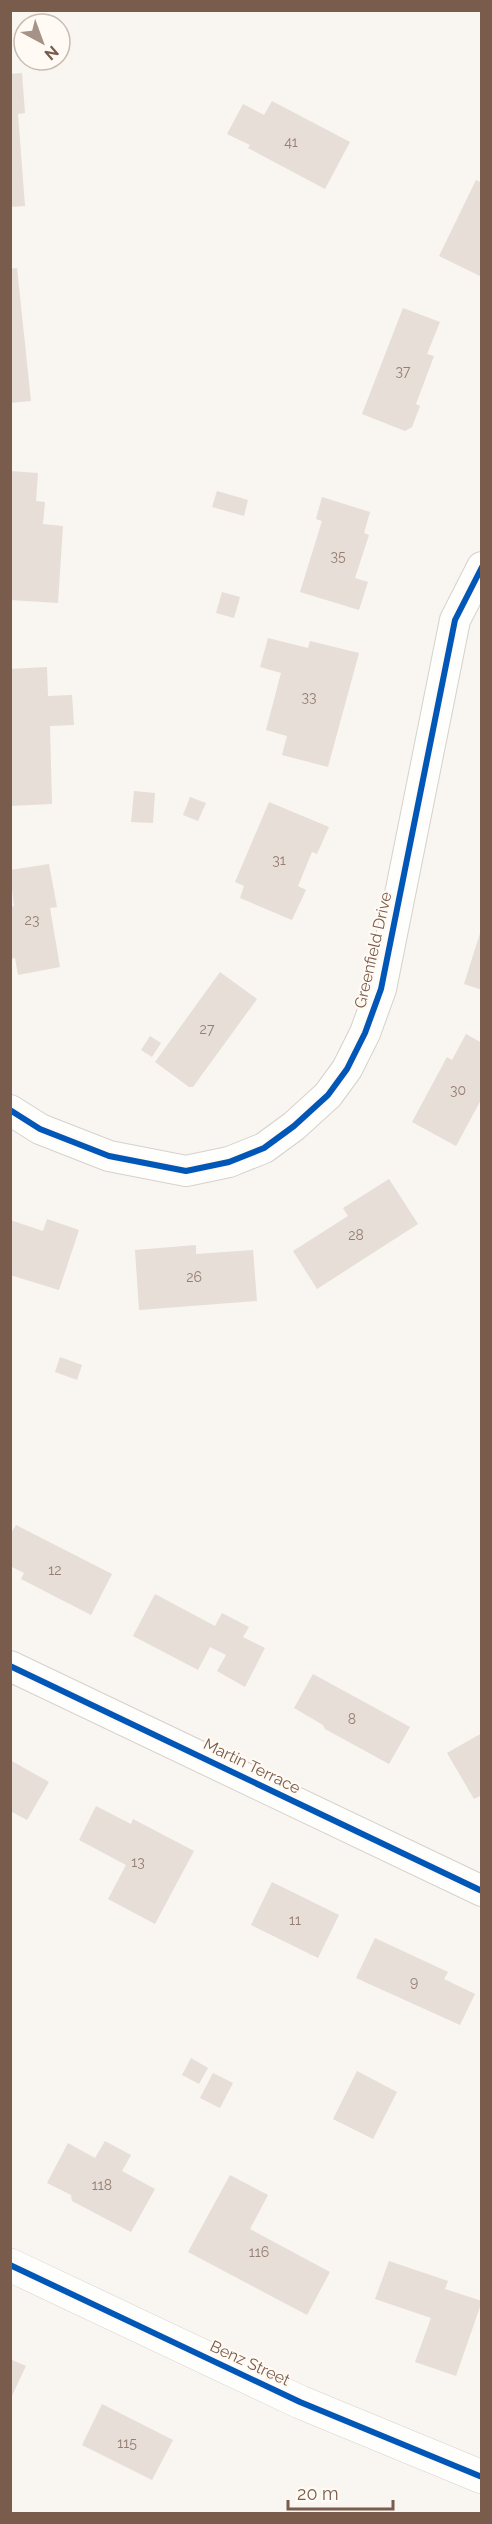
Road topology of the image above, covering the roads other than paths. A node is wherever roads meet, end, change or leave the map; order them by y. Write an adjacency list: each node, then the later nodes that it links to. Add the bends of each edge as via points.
1 (482, 567): 2 (street, Greenfield Drive, via 456,620 381,989 365,1033 328,1095 264,1148 229,1162 186,1171 108,1156 40,1129)
2 (10, 1110)
3 (10, 1666): 4 (street, Martin Terrace)
4 (482, 1892)
5 (10, 2265): 6 (street, Benz Street, via 300,2402)
6 (482, 2476)

